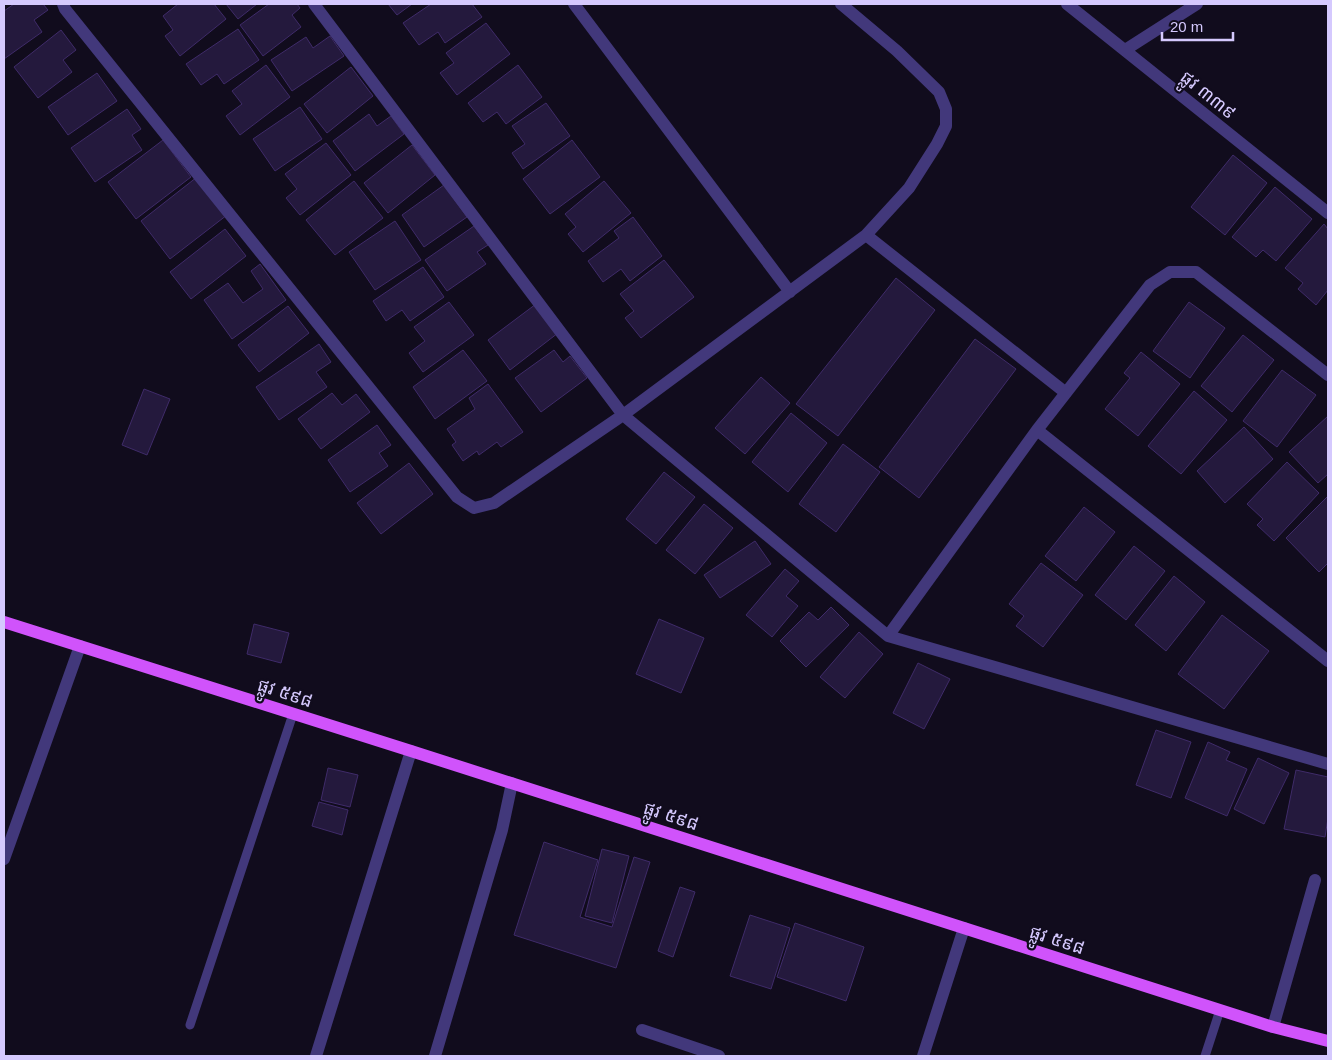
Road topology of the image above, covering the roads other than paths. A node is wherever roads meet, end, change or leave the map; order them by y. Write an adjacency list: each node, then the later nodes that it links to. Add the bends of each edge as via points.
1 (63, 4): 13 (street, via 457,496 474,508 494,503)
2 (314, 4): 13 (street)
3 (574, 4): 10 (street)
4 (841, 4): 9 (street, via 925,78 939,92 946,108 946,126 937,144 909,188)
5 (1067, 4): 7 (street, ផ្លូវ ៣៣៩)
6 (1196, 4): 7 (street)
7 (1124, 50): 8 (street, ផ្លូវ ៣៣៩)
8 (1328, 213)
9 (866, 235): 10 (street); 12 (street)
10 (790, 292): 13 (street)
11 (1328, 374): 12 (street, via 1196,272 1170,272 1150,284)
12 (1066, 393): 14 (street)
13 (623, 415): 16 (street)
14 (1037, 430): 16 (street); 18 (street)
15 (4, 622): 17 (main road, ផ្លូវ ៥៩៨)
16 (888, 636): 21 (street)
17 (80, 646): 19 (main road, ផ្លូវ ៥៩៨); 23 (street)
18 (1328, 661)
19 (293, 714): 20 (main road, ផ្លូវ ៥៩៨); 27 (lane)
20 (411, 751): 22 (main road, ផ្លូវ ៥៩៨); 31 (street)
21 (1328, 764)
22 (512, 784): 25 (main road, ផ្លូវ ៥៩៨); 32 (street, via 502,830)
23 (4, 859)
24 (1315, 880): 28 (street)
25 (964, 928): 26 (main road, ផ្លូវ ៥៩៨); 34 (street)
26 (1220, 1010): 28 (main road, ផ្លូវ ៥៩៨); 35 (lane)
27 (190, 1025)
28 (1273, 1027): 30 (main road, ផ្លូវ ៥៩៨)
29 (642, 1030): 33 (street)
30 (1328, 1041)
31 (316, 1056)
32 (435, 1056)
33 (719, 1056)
34 (923, 1056)
35 (1205, 1056)

